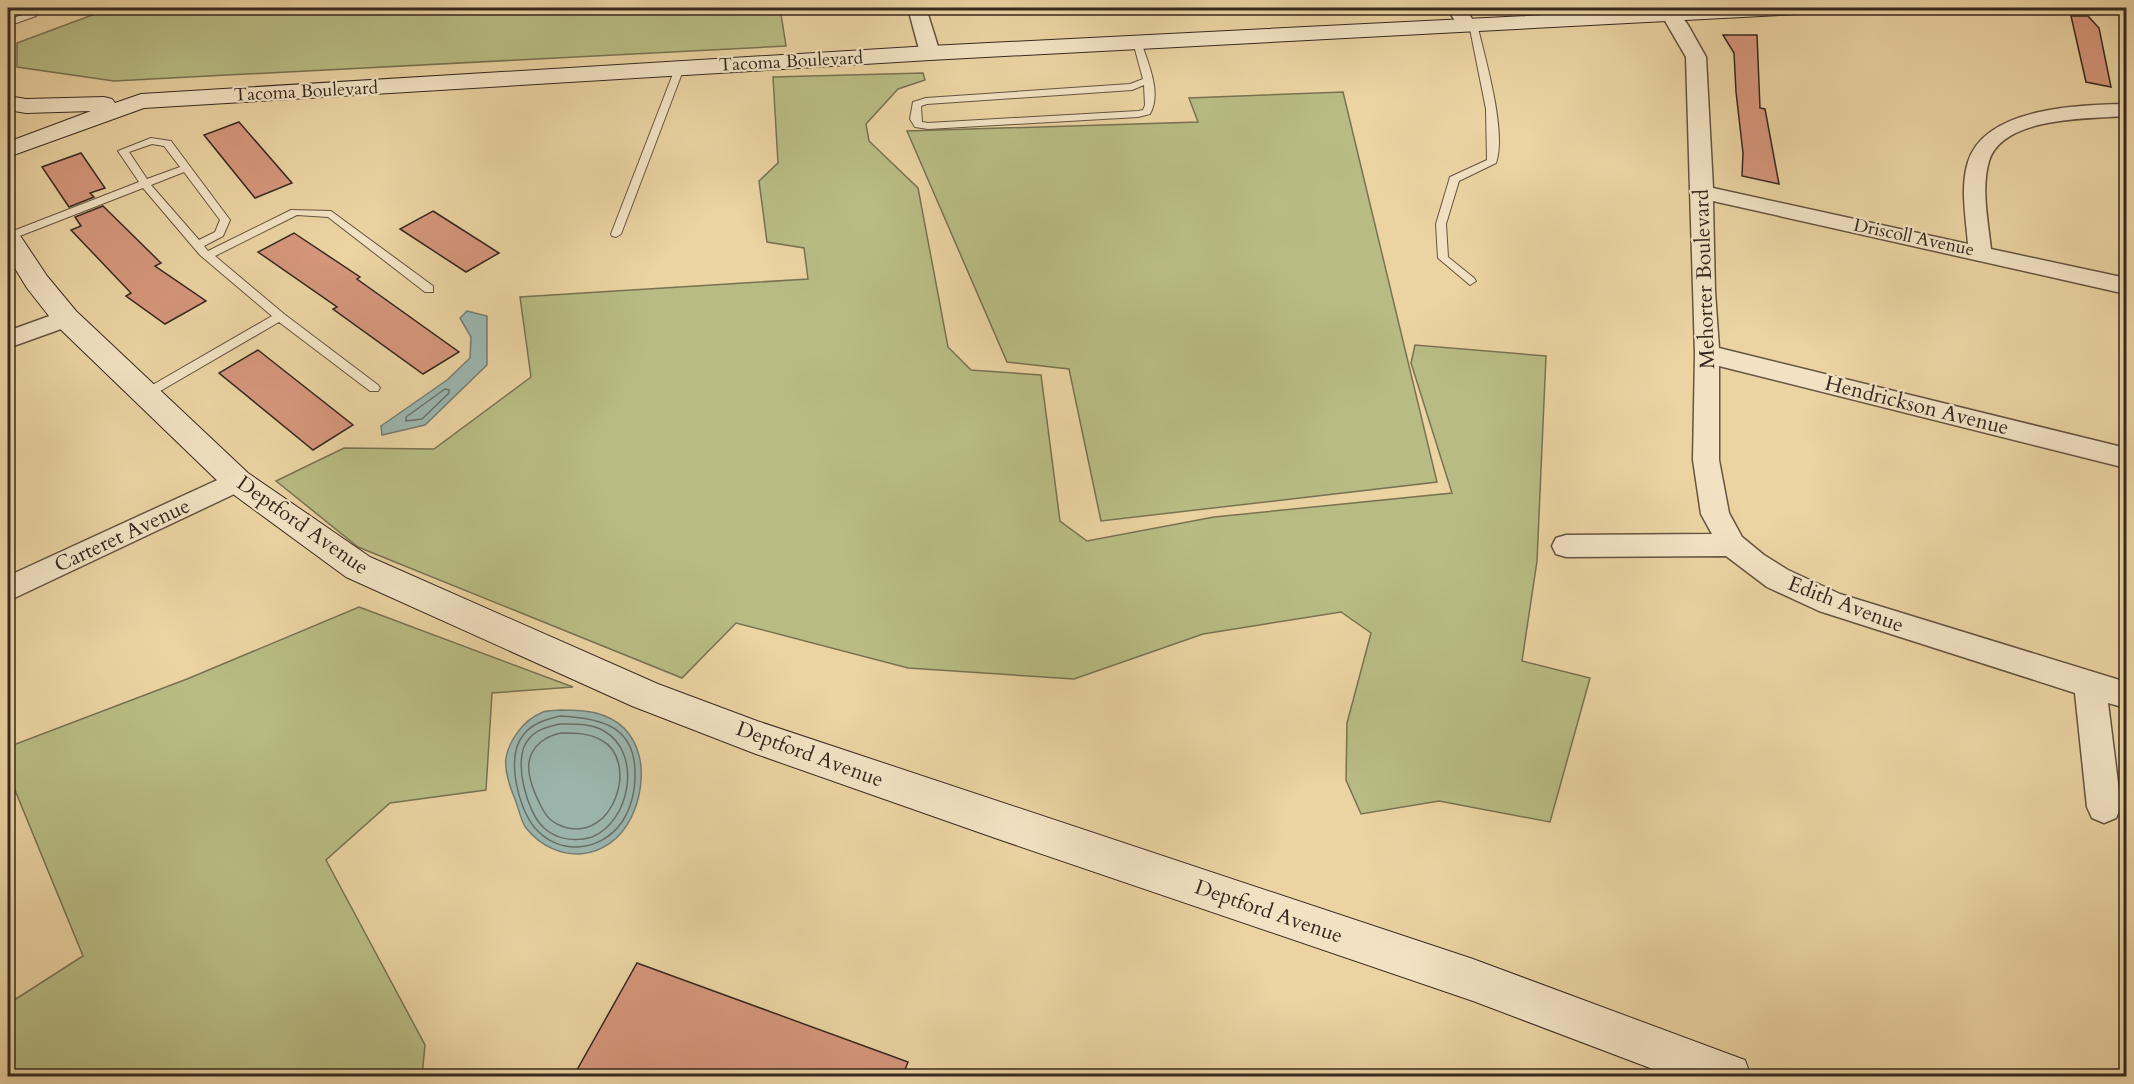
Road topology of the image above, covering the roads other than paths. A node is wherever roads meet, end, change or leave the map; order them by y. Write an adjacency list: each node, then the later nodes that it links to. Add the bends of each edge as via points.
1 (917, 8): 9 (street)
2 (1798, 8): 3 (street, Tacoma Boulevard)
3 (1696, 10): 5 (street, Tacoma Boulevard)
4 (33, 14): 7 (lane)
5 (1670, 14): 6 (street, Tacoma Boulevard); 18 (street, Mehorter Boulevard, via 1696,57)
6 (1465, 19): 8 (street, Tacoma Boulevard); 24 (lane, via 1489,106 1494,144 1492,161 1454,179 1441,224 1443,258)
7 (8, 22)
8 (1137, 42): 9 (street, Tacoma Boulevard); 11 (lane)
9 (930, 53): 10 (street, Tacoma Boulevard)
10 (679, 68): 12 (street, Tacoma Boulevard); 19 (lane)
11 (1148, 80): 11 (lane, via 1132,87 927,102 916,104 915,119 918,125 928,126 1138,114 1147,112 1150,105)
12 (141, 101): 13 (street, via 59,106); 15 (street, Tacoma Boulevard)
13 (8, 103)
14 (2127, 110): 22 (street, via 2036,119 2014,127 1990,143 1980,158 1976,177)
15 (8, 150)
16 (185, 168): 17 (lane); 17 (lane, via 167,143 152,141 123,151); 21 (lane, via 225,220 219,234)
17 (145, 184): 20 (lane); 21 (lane)
18 (1702, 192): 22 (street, Driscoll Avenue); 30 (street, Mehorter Boulevard, via 1702,291)
19 (616, 234)
20 (8, 237): 28 (street, Deptford Avenue)
21 (197, 245): 23 (lane)
22 (1980, 252): 25 (street, Driscoll Avenue)
23 (208, 255): 26 (lane, via 295,212 331,214); 27 (lane)
24 (1470, 281)
25 (2127, 286)
26 (429, 289)
27 (280, 317): 31 (lane); 32 (lane)
28 (66, 318): 29 (street); 32 (street, Deptford Avenue)
29 (8, 340)
30 (1707, 354): 33 (street, Hendrickson Avenue); 35 (street, Mehorter Boulevard, via 1706,460 1715,514)
31 (374, 388)
32 (146, 394): 34 (street, Deptford Avenue)
33 (2127, 458)
34 (237, 481): 37 (street, Carteret Avenue); 41 (street, Deptford Avenue, via 358,567 645,695 998,821 1473,980)
35 (1732, 545): 36 (street); 38 (street, Edith Avenue, via 1749,562 1806,593)
36 (1566, 546)
37 (8, 589)
38 (2090, 684): 39 (street, Edith Avenue); 40 (street)
39 (2127, 695)
40 (2104, 807)
41 (1729, 1077)

